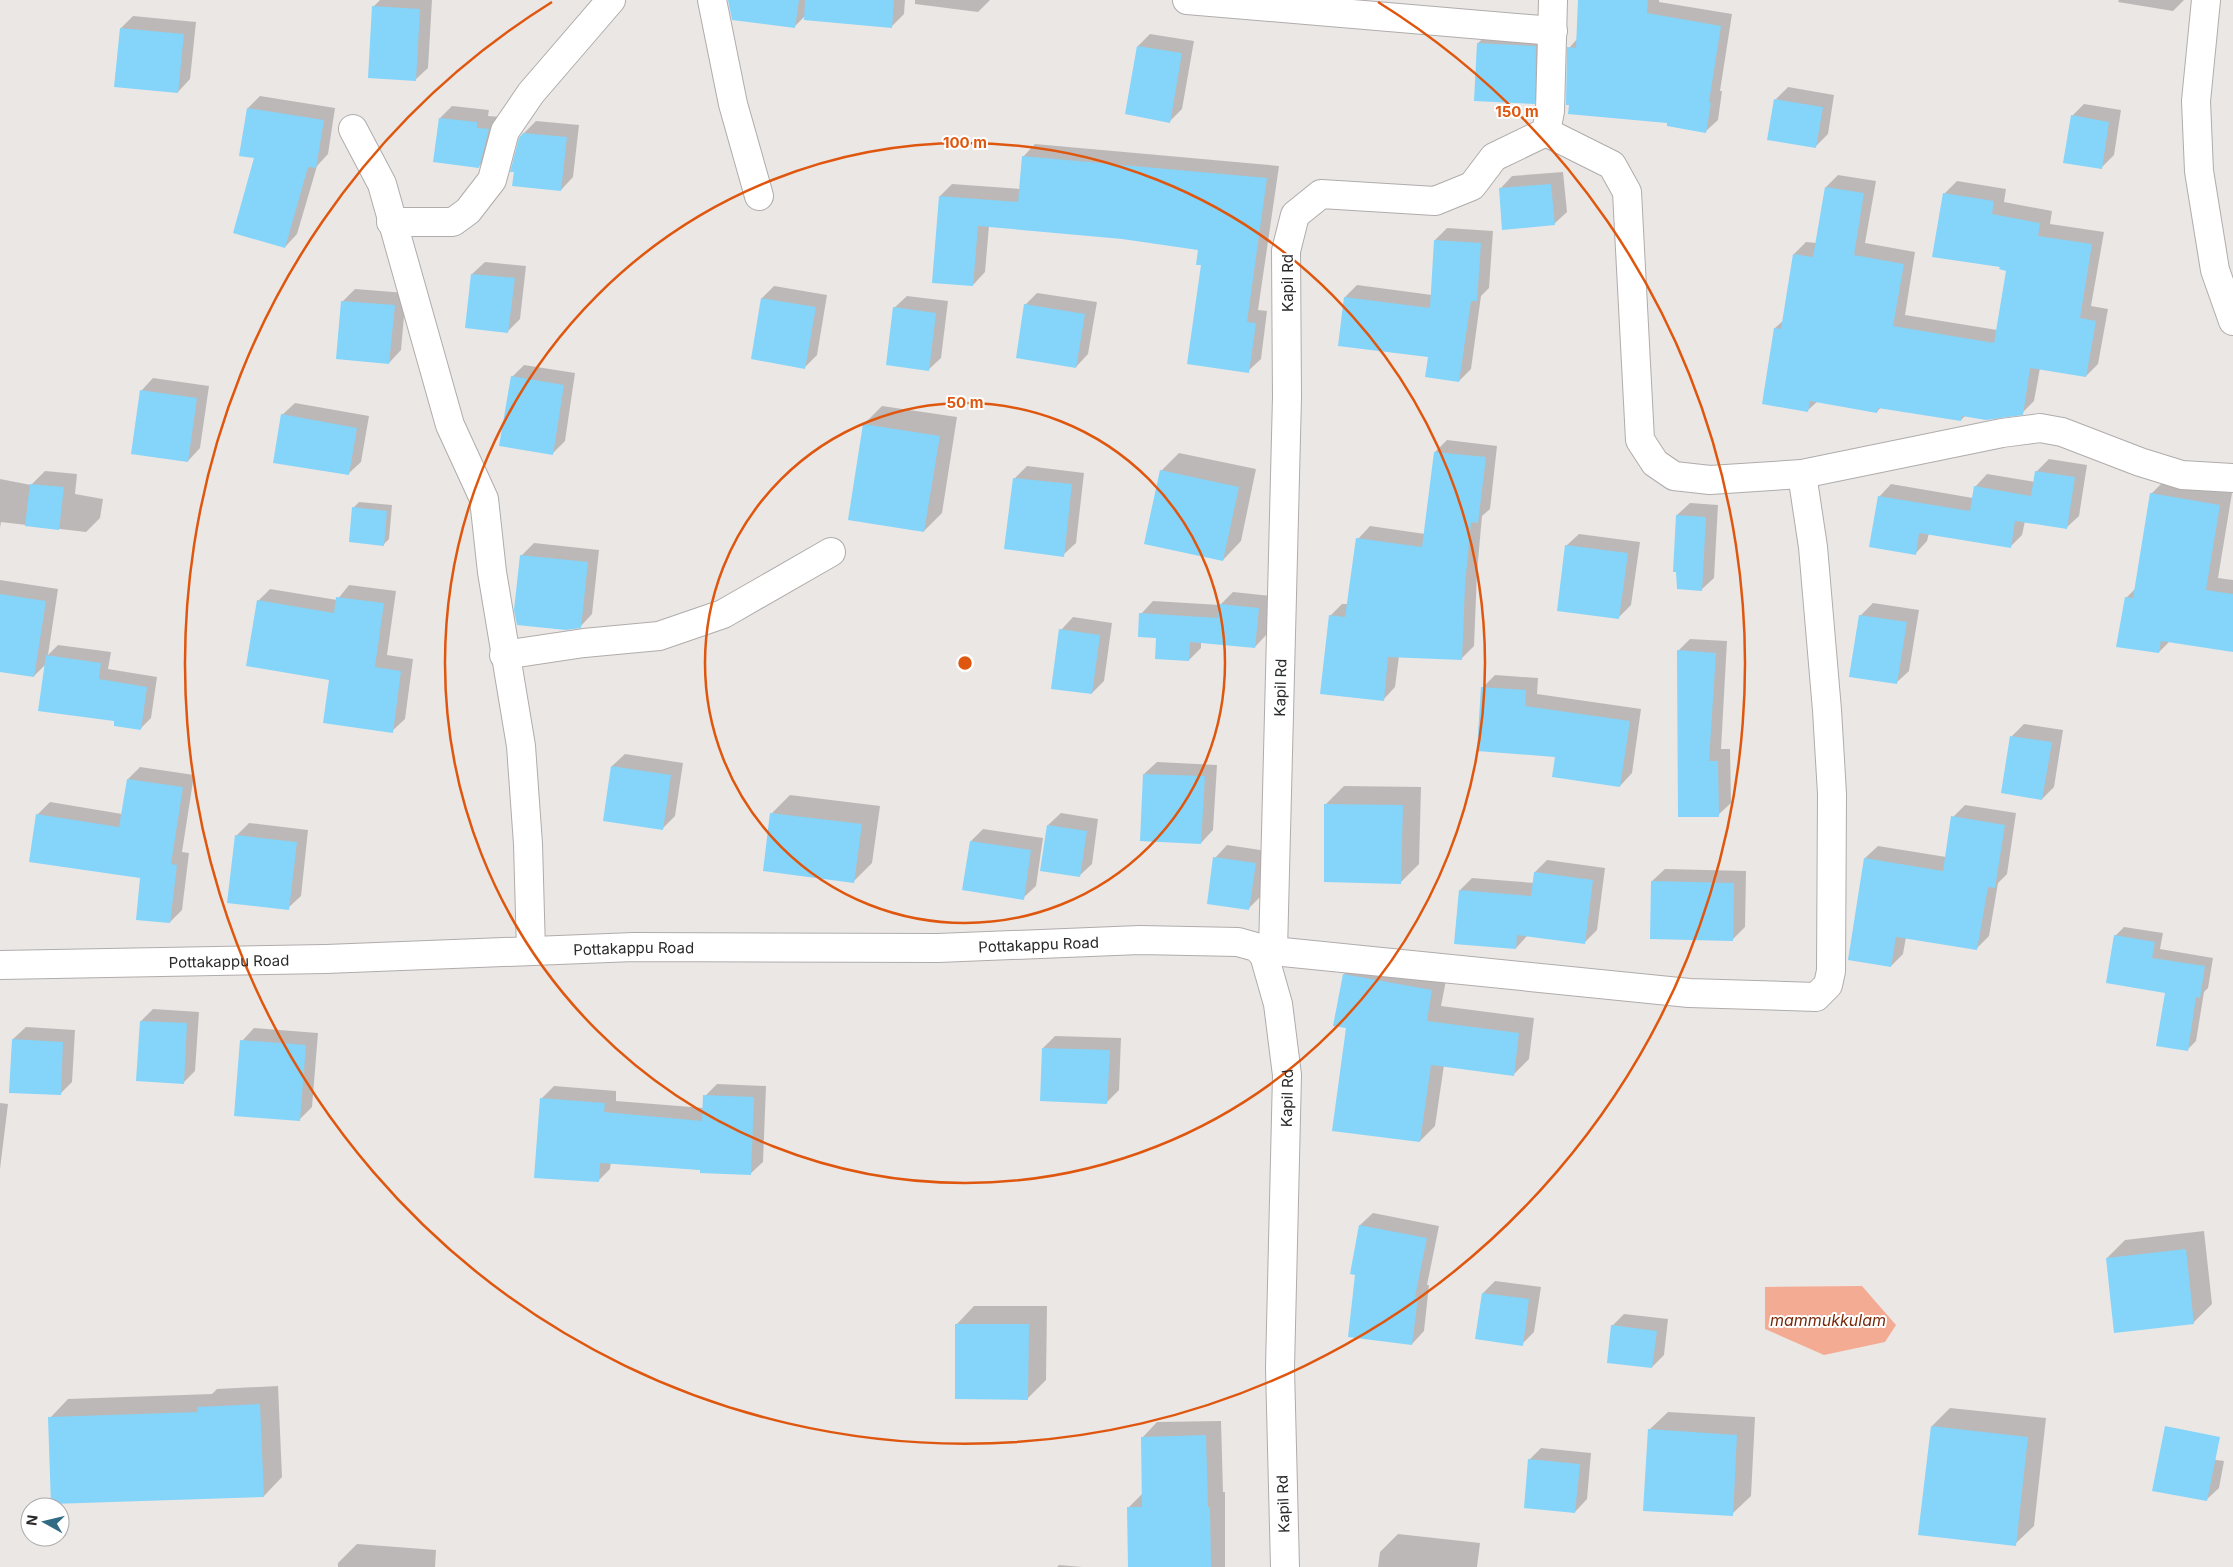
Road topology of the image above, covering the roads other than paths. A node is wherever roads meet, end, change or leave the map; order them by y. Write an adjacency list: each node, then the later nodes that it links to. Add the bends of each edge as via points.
1 (611, 0): 10 (street, via 531,93 505,132 492,180 468,211 453,222)
2 (712, 0): 9 (street, via 733,104)
3 (1187, 0): 6 (street)
4 (1553, 0): 6 (street)
5 (2206, 0): 11 (street, via 2196,101 2199,171 2215,270)
6 (1553, 31): 8 (street, via 1550,111)
7 (353, 129): 10 (street, via 382,184)
8 (1546, 132): 12 (street, via 1612,165 1626,192 1640,440 1655,463 1674,476 1710,480); 17 (street, Kapil Rd, via 1494,157 1472,186 1435,201 1321,194 1296,215 1286,251 1287,397)
9 (759, 196)
10 (391, 222): 15 (street, via 450,424 484,499)
11 (2233, 321)
12 (1802, 474): 13 (street, via 2040,428 2062,432 2182,475); 17 (street, via 1813,547 1832,794 1831,971 1828,985 1816,997 1689,993)
13 (2233, 478)
14 (831, 552): 15 (street, via 723,614 659,636)
15 (504, 655): 16 (street, via 520,746 528,844)
16 (531, 951): 17 (street, Pottakappu Road, via 634,947 938,948 1140,940 1238,942); 18 (street, Pottakappu Road, via 326,959)
17 (1268, 953): 19 (street, Kapil Rd, via 1287,1075 1280,1368)
18 (0, 965)
19 (1285, 1567)

